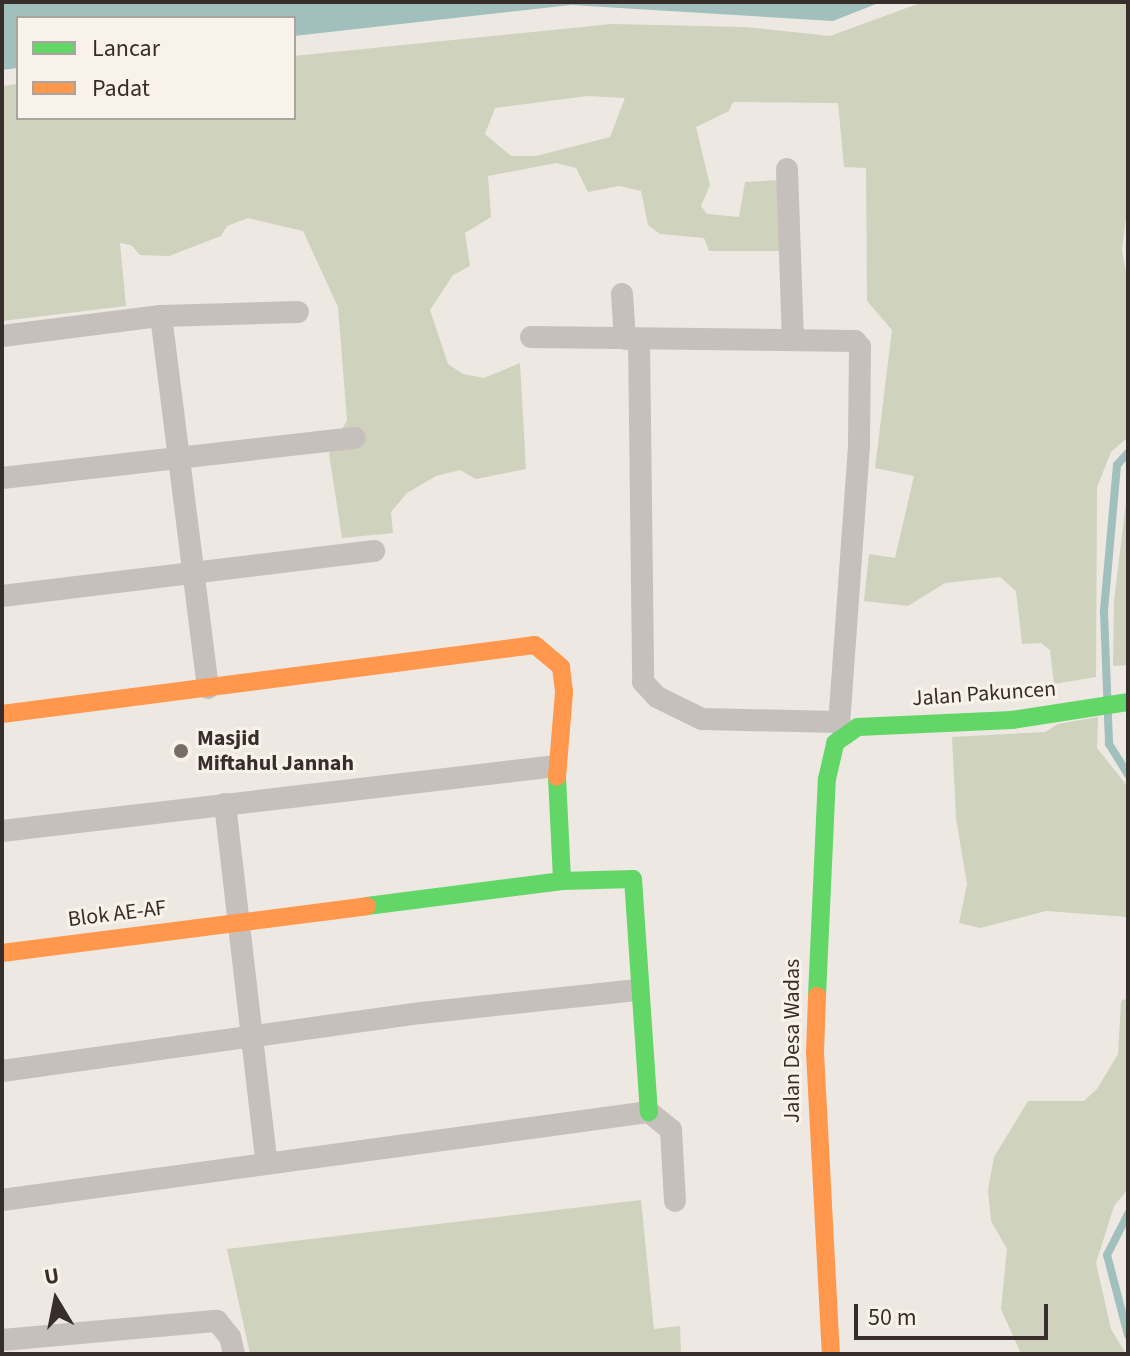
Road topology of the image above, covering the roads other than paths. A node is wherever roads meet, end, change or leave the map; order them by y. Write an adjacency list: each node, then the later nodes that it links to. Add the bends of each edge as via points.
1 (787, 169): 8 (street)
2 (622, 294): 7 (street)
3 (298, 312): 4 (street)
4 (161, 316): 5 (street); 10 (street)
5 (2, 336)
6 (531, 337): 7 (street)
7 (632, 339): 8 (street); 18 (street, via 643,682 657,697 702,719)
8 (793, 340): 18 (street, via 855,341 863,356)
9 (355, 438): 10 (street)
10 (177, 458): 11 (street); 13 (street)
11 (2, 478)
12 (374, 551): 13 (street)
13 (193, 573): 14 (street); 15 (street)
14 (2, 596)
15 (208, 688): 17 (street); 19 (street, via 535,645 561,667 564,693)
16 (1128, 702): 18 (street, Jalan Pakuncen, via 988,722)
17 (2, 714)
18 (842, 728): 34 (street, Jalan Desa Wadas, via 827,779 815,1052)
19 (556, 766): 20 (street); 22 (street)
20 (225, 804): 21 (street); 23 (street)
21 (2, 831)
22 (562, 881): 23 (street, Blok AE-AF); 25 (street, Blok AE-AF, via 633,879)
23 (239, 923): 24 (street, Blok AE-AF); 26 (street)
24 (2, 953)
25 (637, 990): 26 (street, via 421,1013); 28 (street)
26 (252, 1040): 27 (street); 29 (street)
27 (2, 1071)
28 (649, 1112): 29 (street); 31 (street, via 671,1130)
29 (266, 1161): 30 (street)
30 (2, 1200)
31 (675, 1201)
32 (2, 1340): 33 (street, via 217,1321 230,1337)
33 (234, 1354)
34 (831, 1354)

